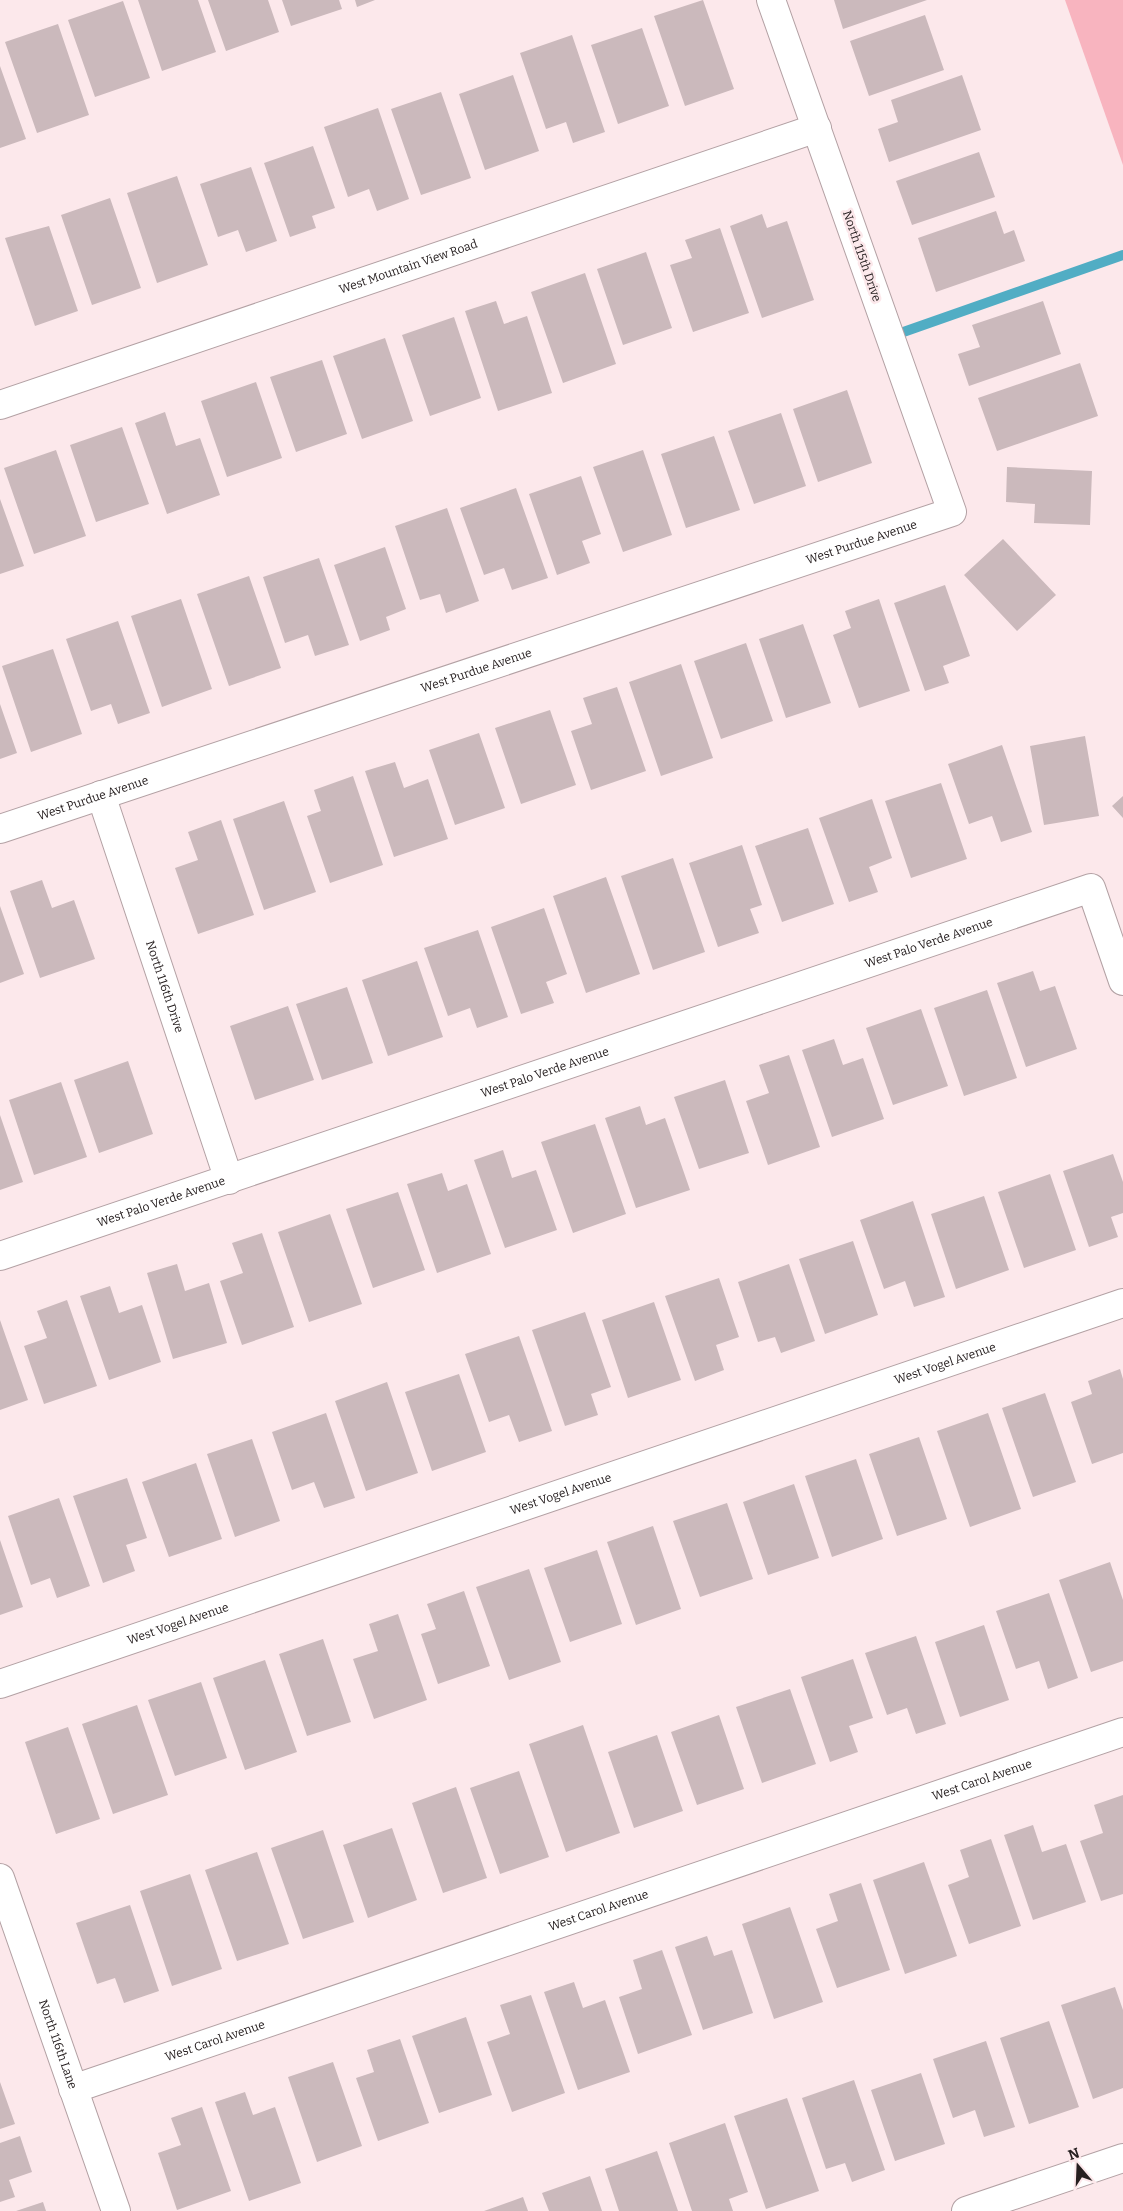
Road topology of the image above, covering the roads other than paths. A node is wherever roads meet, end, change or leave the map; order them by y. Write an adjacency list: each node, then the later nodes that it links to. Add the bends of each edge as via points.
1 (770, 0): 2 (street, North 115th Drive)
2 (818, 128): 3 (street, West Mountain View Road); 4 (street, North 115th Drive)
3 (0, 405)
4 (952, 512): 5 (street, West Purdue Avenue)
5 (101, 795): 6 (street, West Purdue Avenue); 8 (street, North 116th Drive)
6 (0, 829)
7 (1123, 981): 8 (street, West Palo Verde Avenue, via 1091,888)
8 (229, 1180): 9 (street, West Palo Verde Avenue)
9 (0, 1256)
10 (1123, 1303): 11 (street, West Vogel Avenue)
11 (0, 1684)
12 (1123, 1732): 14 (street, West Carol Avenue)
13 (0, 1878): 14 (street, North 116th Lane)
14 (74, 2090): 16 (street, North 116th Lane)
15 (1123, 2158): 17 (street)
16 (116, 2211)
17 (966, 2211)

